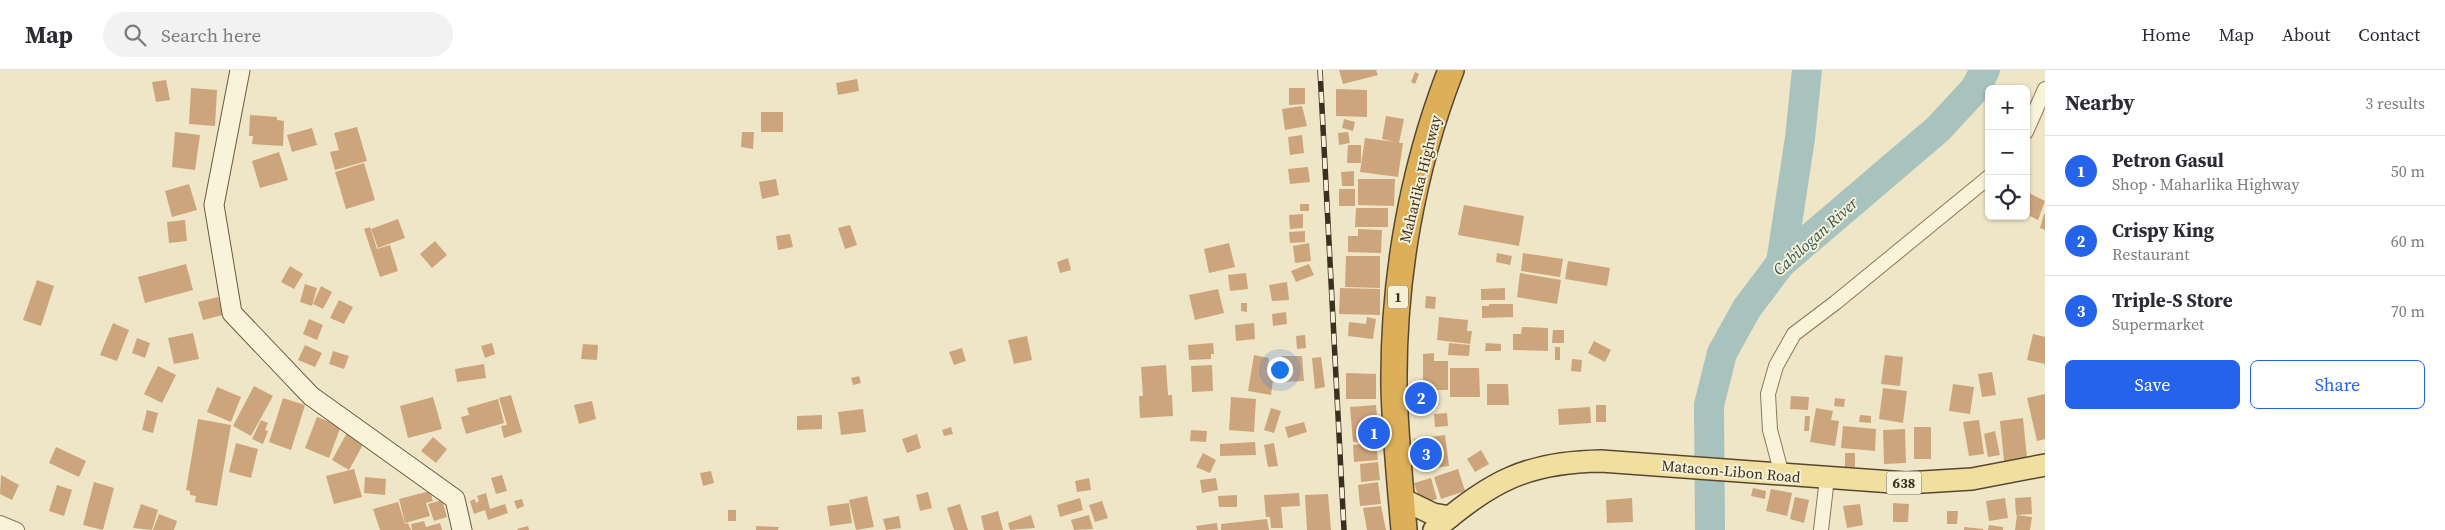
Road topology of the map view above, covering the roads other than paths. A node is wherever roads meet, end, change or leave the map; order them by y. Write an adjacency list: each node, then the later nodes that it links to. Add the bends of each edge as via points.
1 (240, 70): 13 (street, via 214,205 232,313 311,396 455,499)
2 (1451, 70): 9 (highway, Maharlika Highway / 1, via 1414,193 1399,280 1394,387)
3 (2045, 90): 4 (street)
4 (2027, 130)
5 (1985, 180): 7 (street, via 1794,334 1776,366 1768,394)
6 (2045, 465): 8 (main road, Matacon-Libon Road / 638, via 1946,482)
7 (1772, 474): 8 (main road, Matacon-Libon Road / 638); 11 (main road, Matacon-Libon Road / 638, via 1634,463 1562,462 1533,468 1502,481)
8 (1827, 478): 15 (street)
9 (1402, 499): 11 (main road, via 1433,514); 14 (highway, Maharlika Highway / 1)
10 (0, 523): 12 (street)
11 (1442, 523)
12 (17, 530)
13 (462, 530)
14 (1404, 530)
15 (1821, 530)

